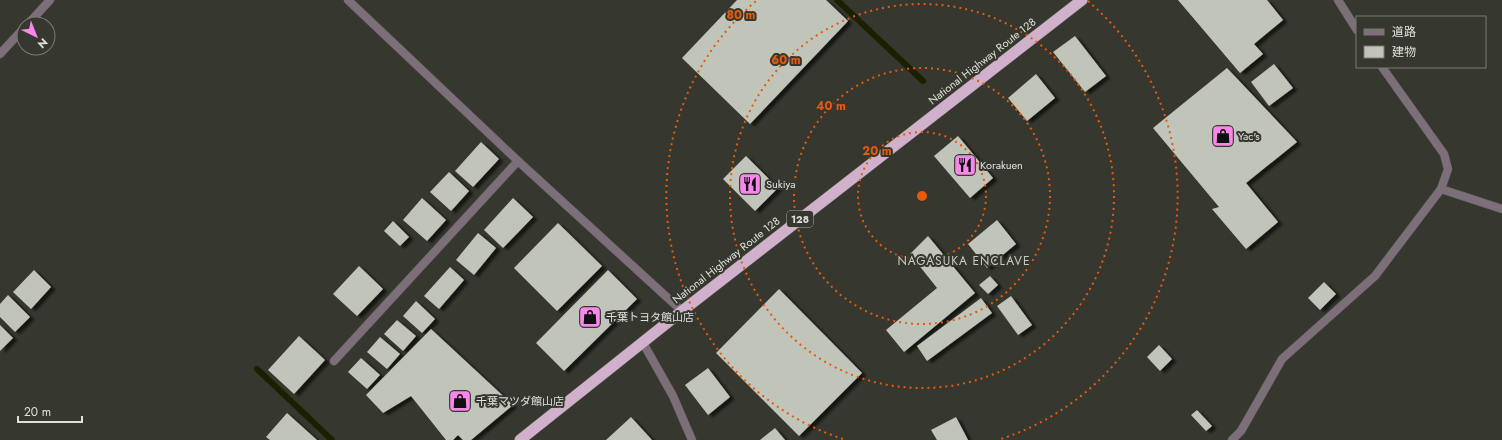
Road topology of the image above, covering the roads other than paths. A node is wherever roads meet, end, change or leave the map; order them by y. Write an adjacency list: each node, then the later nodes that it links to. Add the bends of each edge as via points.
1 (50, 0): 5 (street)
2 (348, 0): 10 (street)
3 (1082, 0): 13 (highway, National Highway Route 128 / 128)
4 (1338, 0): 6 (street)
5 (35, 16)
6 (1356, 28)
7 (16, 37): 8 (street)
8 (0, 54)
9 (1383, 68): 11 (street, via 1444,154 1448,170)
10 (518, 161): 13 (street); 15 (street)
11 (1441, 189): 12 (street); 18 (street, via 1375,276 1282,359 1241,431)
12 (1502, 209)
13 (682, 311): 14 (highway, National Highway Route 128 / 128)
14 (643, 343): 16 (highway, National Highway Route 128 / 128); 17 (street, via 673,396)
15 (334, 361)
16 (520, 440)
17 (692, 440)
18 (1232, 440)

